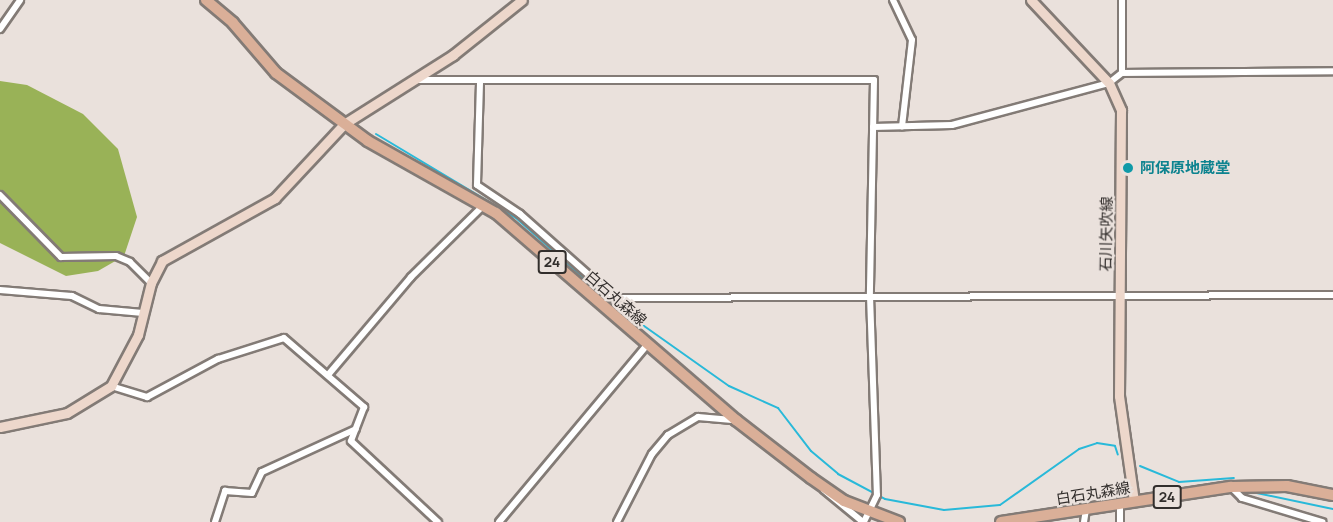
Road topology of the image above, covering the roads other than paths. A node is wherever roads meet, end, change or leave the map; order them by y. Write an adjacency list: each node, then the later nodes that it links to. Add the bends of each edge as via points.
1 (20, 0): 7 (street)
2 (206, 0): 13 (main road, 白石丸森線 / 24, via 233,23 276,73)
3 (522, 0): 10 (street, via 453,55)
4 (893, 0): 15 (street, via 912,40)
5 (1031, 0): 12 (street, 石川矢吹線)
6 (1122, 0): 9 (street)
7 (0, 28)
8 (1333, 72): 9 (street)
9 (1122, 73): 12 (street)
10 (411, 80): 11 (street); 13 (street)
11 (480, 82): 14 (street, via 874,80); 22 (street, via 477,185 520,214 615,297)
12 (1109, 83): 15 (street, via 952,125); 20 (street, 石川矢吹線, via 1121,110)
13 (344, 124): 17 (main road, 白石丸森線 / 24); 18 (street, via 275,198 180,248 162,261)
14 (873, 126): 15 (street); 22 (street)
15 (902, 126)
16 (0, 195): 18 (street, via 61,257 116,256 130,262)
17 (484, 205): 24 (main road, 白石丸森線 / 24); 25 (street, via 411,277)
18 (151, 283): 23 (street)
19 (0, 290): 23 (street, via 72,296 99,309)
20 (1121, 295): 21 (street); 22 (street); 32 (street, 石川矢吹線, via 1119,396)
21 (1333, 295)
22 (870, 296): 35 (street, via 876,497)
23 (143, 313): 26 (street, via 135,343)
24 (647, 345): 27 (main road, 白石丸森線 / 24); 38 (street)
25 (328, 375): 26 (street, via 279,336 181,376 147,397); 29 (street, via 364,407)
26 (111, 386): 28 (street, via 67,413)
27 (736, 420): 35 (main road, 白石丸森線 / 24); 39 (street, via 698,417 668,435 652,454)
28 (0, 427)
29 (360, 428): 36 (street, via 262,472 252,494 225,491); 37 (street, via 351,441 359,453)
30 (1231, 487): 31 (main road, 白石丸森線 / 24, via 1287,486); 32 (main road, 白石丸森線 / 24); 44 (street, via 1242,498)
31 (1333, 495)
32 (1134, 501): 33 (main road, 白石丸森線 / 24)
33 (1120, 504): 34 (main road, 白石丸森線 / 24); 43 (street)
34 (1086, 509): 41 (main road, 白石丸森線 / 24); 42 (street)
35 (865, 519): 40 (main road, 白石丸森線 / 24)
36 (215, 522)
37 (438, 522)
38 (499, 522)
39 (617, 522)
40 (899, 522)
41 (1000, 522)
42 (1084, 522)
43 (1120, 522)
44 (1322, 522)

